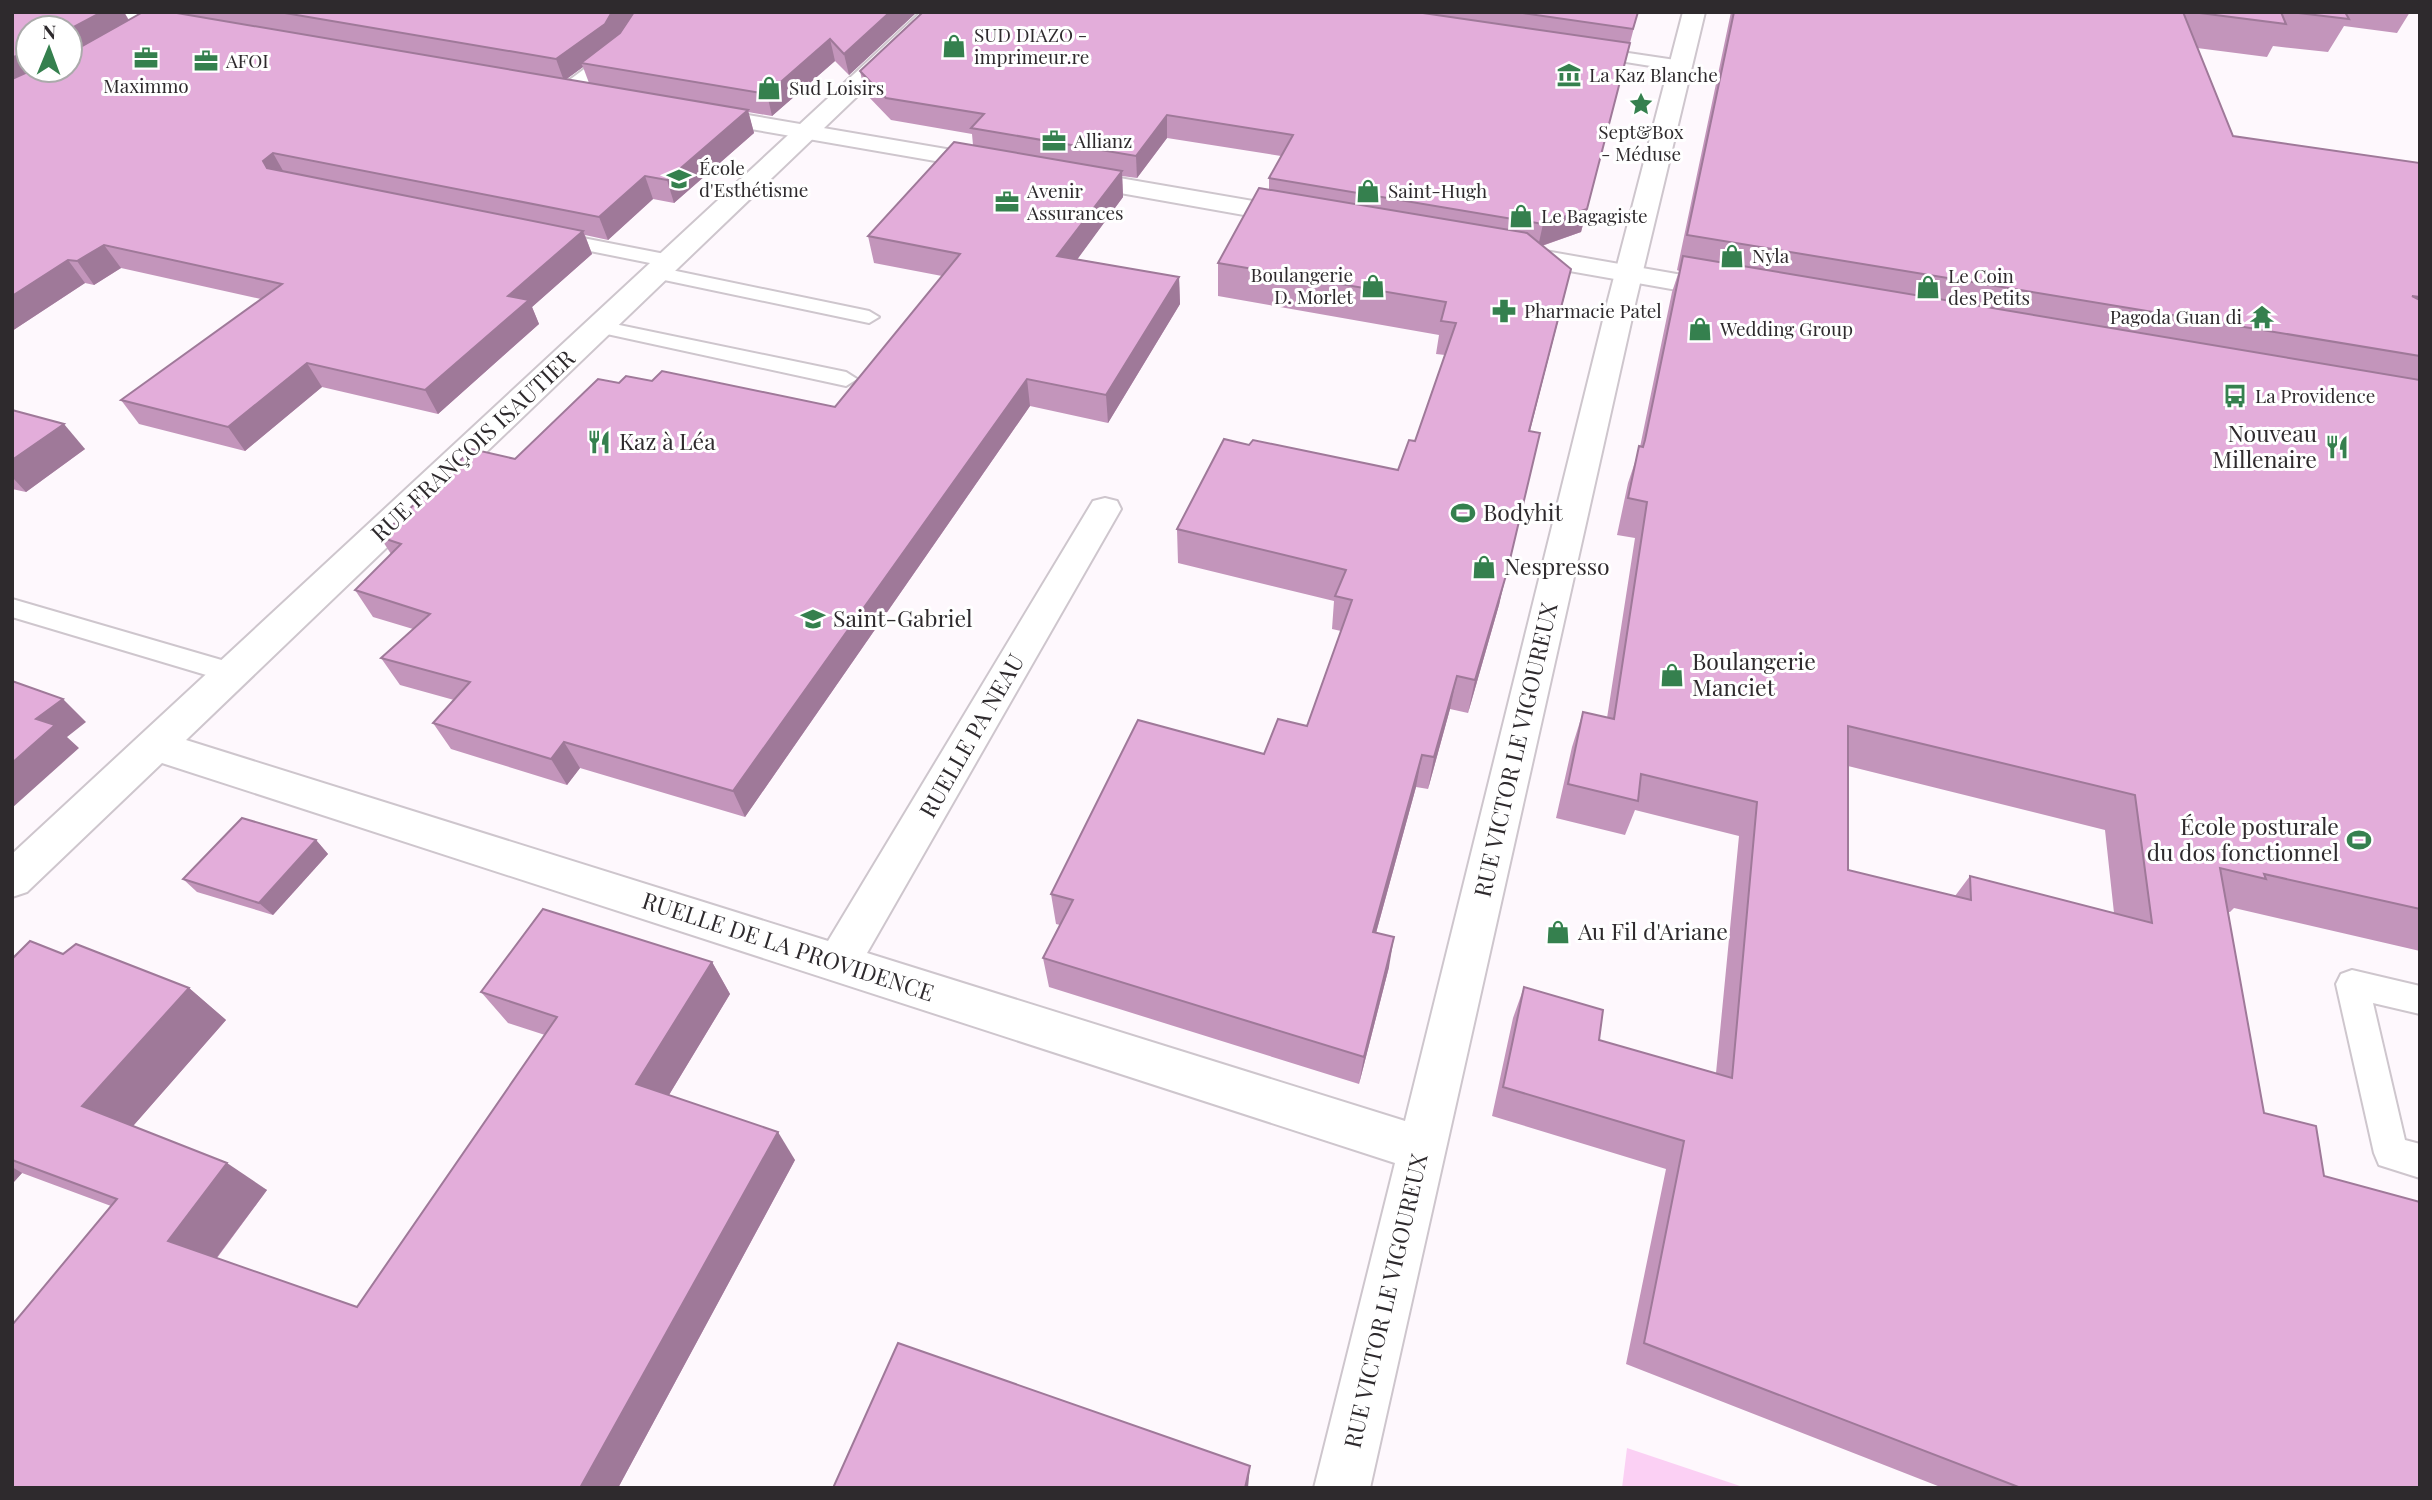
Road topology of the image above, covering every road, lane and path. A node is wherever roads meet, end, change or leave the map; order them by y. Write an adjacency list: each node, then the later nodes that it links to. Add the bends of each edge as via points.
1 (108, 12): 5 (street)
2 (654, 12): 11 (lane, via 634,27 620,50)
3 (934, 12): 14 (street, RUE FRANÇOIS ISAUTIER)
4 (1694, 12): 9 (street, RUE VICTOR LE VIGOUREUX)
5 (169, 17): 6 (street); 7 (street)
6 (210, 30)
7 (128, 39)
8 (1576, 46): 9 (lane)
9 (1683, 61): 21 (street, RUE VICTOR LE VIGOUREUX)
10 (539, 86): 11 (street)
11 (566, 91): 12 (street)
12 (605, 98)
13 (670, 109): 14 (street)
14 (807, 133): 15 (street); 20 (street, RUE FRANÇOIS ISAUTIER)
15 (1024, 170)
16 (1051, 174): 17 (street)
17 (1324, 221)
18 (539, 235): 20 (lane)
19 (1487, 249): 21 (street)
20 (664, 267): 23 (lane); 24 (street, RUE FRANÇOIS ISAUTIER)
21 (1629, 273): 22 (street); 33 (street, RUE VICTOR LE VIGOUREUX)
22 (1758, 296)
23 (869, 317)
24 (600, 327): 25 (lane); 28 (street, RUE FRANÇOIS ISAUTIER)
25 (846, 379)
26 (1105, 509): 31 (street, RUELLE PA NEAU)
27 (12, 608): 28 (lane)
28 (233, 673): 29 (street, RUE FRANÇOIS ISAUTIER)
29 (154, 745): 30 (street, RUE FRANÇOIS ISAUTIER); 31 (street, RUELLE DE LA PROVIDENCE)
30 (12, 880)
31 (838, 963): 33 (street, RUELLE DE LA PROVIDENCE)
32 (2420, 1000): 34 (lane, via 2352,984 2391,1153)
33 (1422, 1149): 35 (street, RUE VICTOR LE VIGOUREUX)
34 (2420, 1161)
35 (1342, 1488)

